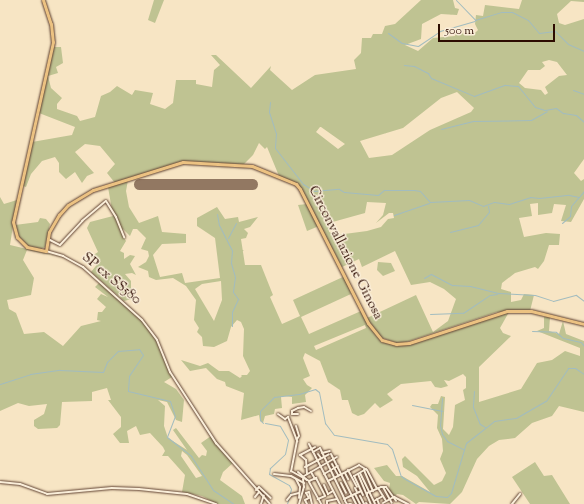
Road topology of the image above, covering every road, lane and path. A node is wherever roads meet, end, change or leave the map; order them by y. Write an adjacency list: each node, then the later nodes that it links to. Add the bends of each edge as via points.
1 (43, 0): 4 (main road, SP ex SS580, via 50,20 53,42 13,222 17,237 24,244)
2 (124, 237): 3 (street, via 116,216 106,202 82,221 60,245)
3 (48, 238): 4 (main road, Circonvallazione Ginosa); 5 (main road, Circonvallazione Ginosa, via 54,223 68,205 93,190 183,162 252,166 286,179 300,189 368,323 382,340 396,344 409,343 507,311 531,311)
4 (46, 251): 54 (street, SP ex SS580, via 63,256 83,267 142,320 157,340 170,372 216,443)
5 (584, 324)
6 (311, 411): 8 (street, via 304,407 292,411)
7 (278, 414): 10 (street, via 285,419)
8 (292, 414): 9 (street); 10 (street)
9 (298, 414)
10 (288, 417): 12 (street)
11 (296, 426): 12 (street, via 299,436)
12 (297, 439): 43 (street, via 291,470)
13 (309, 444): 15 (street)
14 (315, 447): 15 (street)
15 (311, 449): 16 (street); 27 (street, via 300,455 306,460)
16 (313, 452): 17 (street, via 320,448); 23 (street)
17 (322, 453): 18 (street); 21 (street)
18 (330, 453): 21 (street); 22 (street)
19 (318, 454): 21 (street)
20 (338, 456): 22 (street)
21 (322, 457): 23 (street); 24 (street)
22 (334, 459): 24 (street); 26 (street)
23 (317, 460): 27 (street); 28 (street)
24 (327, 463): 28 (street); 30 (street)
25 (332, 464): 29 (street)
26 (338, 466): 29 (street); 40 (street)
27 (305, 467): 38 (street)
28 (320, 467): 34 (street); 39 (street)
29 (334, 468): 30 (street); 41 (street)
30 (331, 470): 39 (street); 45 (street)
31 (348, 470): 32 (street, via 358,465); 40 (street); 72 (street, via 356,487)
32 (365, 470): 36 (street); 61 (street); 66 (street)
33 (298, 472): 43 (street)
34 (311, 472): 38 (street); 44 (street)
35 (345, 473): 46 (street)
36 (359, 473): 65 (street, via 354,476); 69 (street); 76 (street)
37 (274, 474): 42 (street)
38 (307, 474): 43 (street)
39 (324, 474): 48 (street)
40 (341, 474): 41 (street); 49 (street)
41 (338, 476): 45 (street)
42 (295, 478): 51 (street); 70 (street, via 300,487)
43 (304, 478): 47 (street); 51 (street)
44 (315, 478): 47 (street); 81 (street, via 325,496)
45 (334, 478): 48 (street); 53 (street)
46 (348, 479)
47 (308, 481): 59 (street)
48 (328, 481): 63 (street)
49 (345, 481): 52 (street); 64 (street)
50 (0, 482): 91 (street, via 20,484 46,494 132,489 187,494)
51 (304, 483): 86 (street)
52 (341, 483): 53 (street); 71 (street)
53 (337, 484): 75 (street)
54 (251, 485): 58 (street); 62 (street, SP ex SS580)
55 (324, 486): 63 (street, via 328,494)
56 (316, 487): 59 (street)
57 (382, 487): 61 (street); 78 (street, via 387,487); 84 (street)
58 (248, 488)
59 (313, 489): 68 (street); 81 (street)
60 (336, 489): 63 (street)
61 (378, 489): 66 (street); 77 (street)
62 (256, 490): 67 (street); 74 (street); 79 (street); 80 (street, via 259,487)
63 (333, 491): 82 (street)
64 (350, 491): 71 (street); 72 (street)
65 (361, 491): 72 (street); 105 (street)
66 (373, 491): 69 (street)
67 (251, 492)
68 (309, 492): 97 (street); 98 (street)
69 (370, 492): 76 (street); 88 (street)
70 (298, 493): 85 (street, via 291,495); 86 (street)
71 (346, 493): 75 (street)
72 (355, 494): 87 (street); 103 (street); 104 (street)
73 (520, 494): 110 (street)
74 (264, 495): 94 (street); 95 (street)
75 (342, 495): 87 (street)
76 (367, 496): 106 (street)
77 (382, 497): 83 (street); 89 (street); 92 (street)
78 (394, 497): 84 (street); 90 (street); 109 (street)
79 (254, 498)
80 (271, 498)
81 (318, 499): 99 (street)
82 (337, 499): 100 (street, via 327,501); 101 (street)
83 (377, 499): 88 (street); 108 (street)
84 (390, 499): 89 (street); 93 (street)
85 (287, 500)
86 (299, 500): 96 (street)
87 (345, 500): 102 (street)
88 (374, 501): 107 (street)
89 (386, 501): 92 (street)
90 (396, 501)
91 (215, 503)
92 (383, 503)
93 (392, 503)
94 (261, 504)
95 (270, 504)
96 (299, 504)
97 (307, 504)
98 (312, 504)
99 (321, 504)
100 (327, 504)
101 (340, 504)
102 (349, 504)
103 (356, 504)
104 (360, 504)
105 (366, 504)
106 (371, 504)
107 (375, 504)
108 (379, 504)
109 (408, 504)
110 (512, 504)

